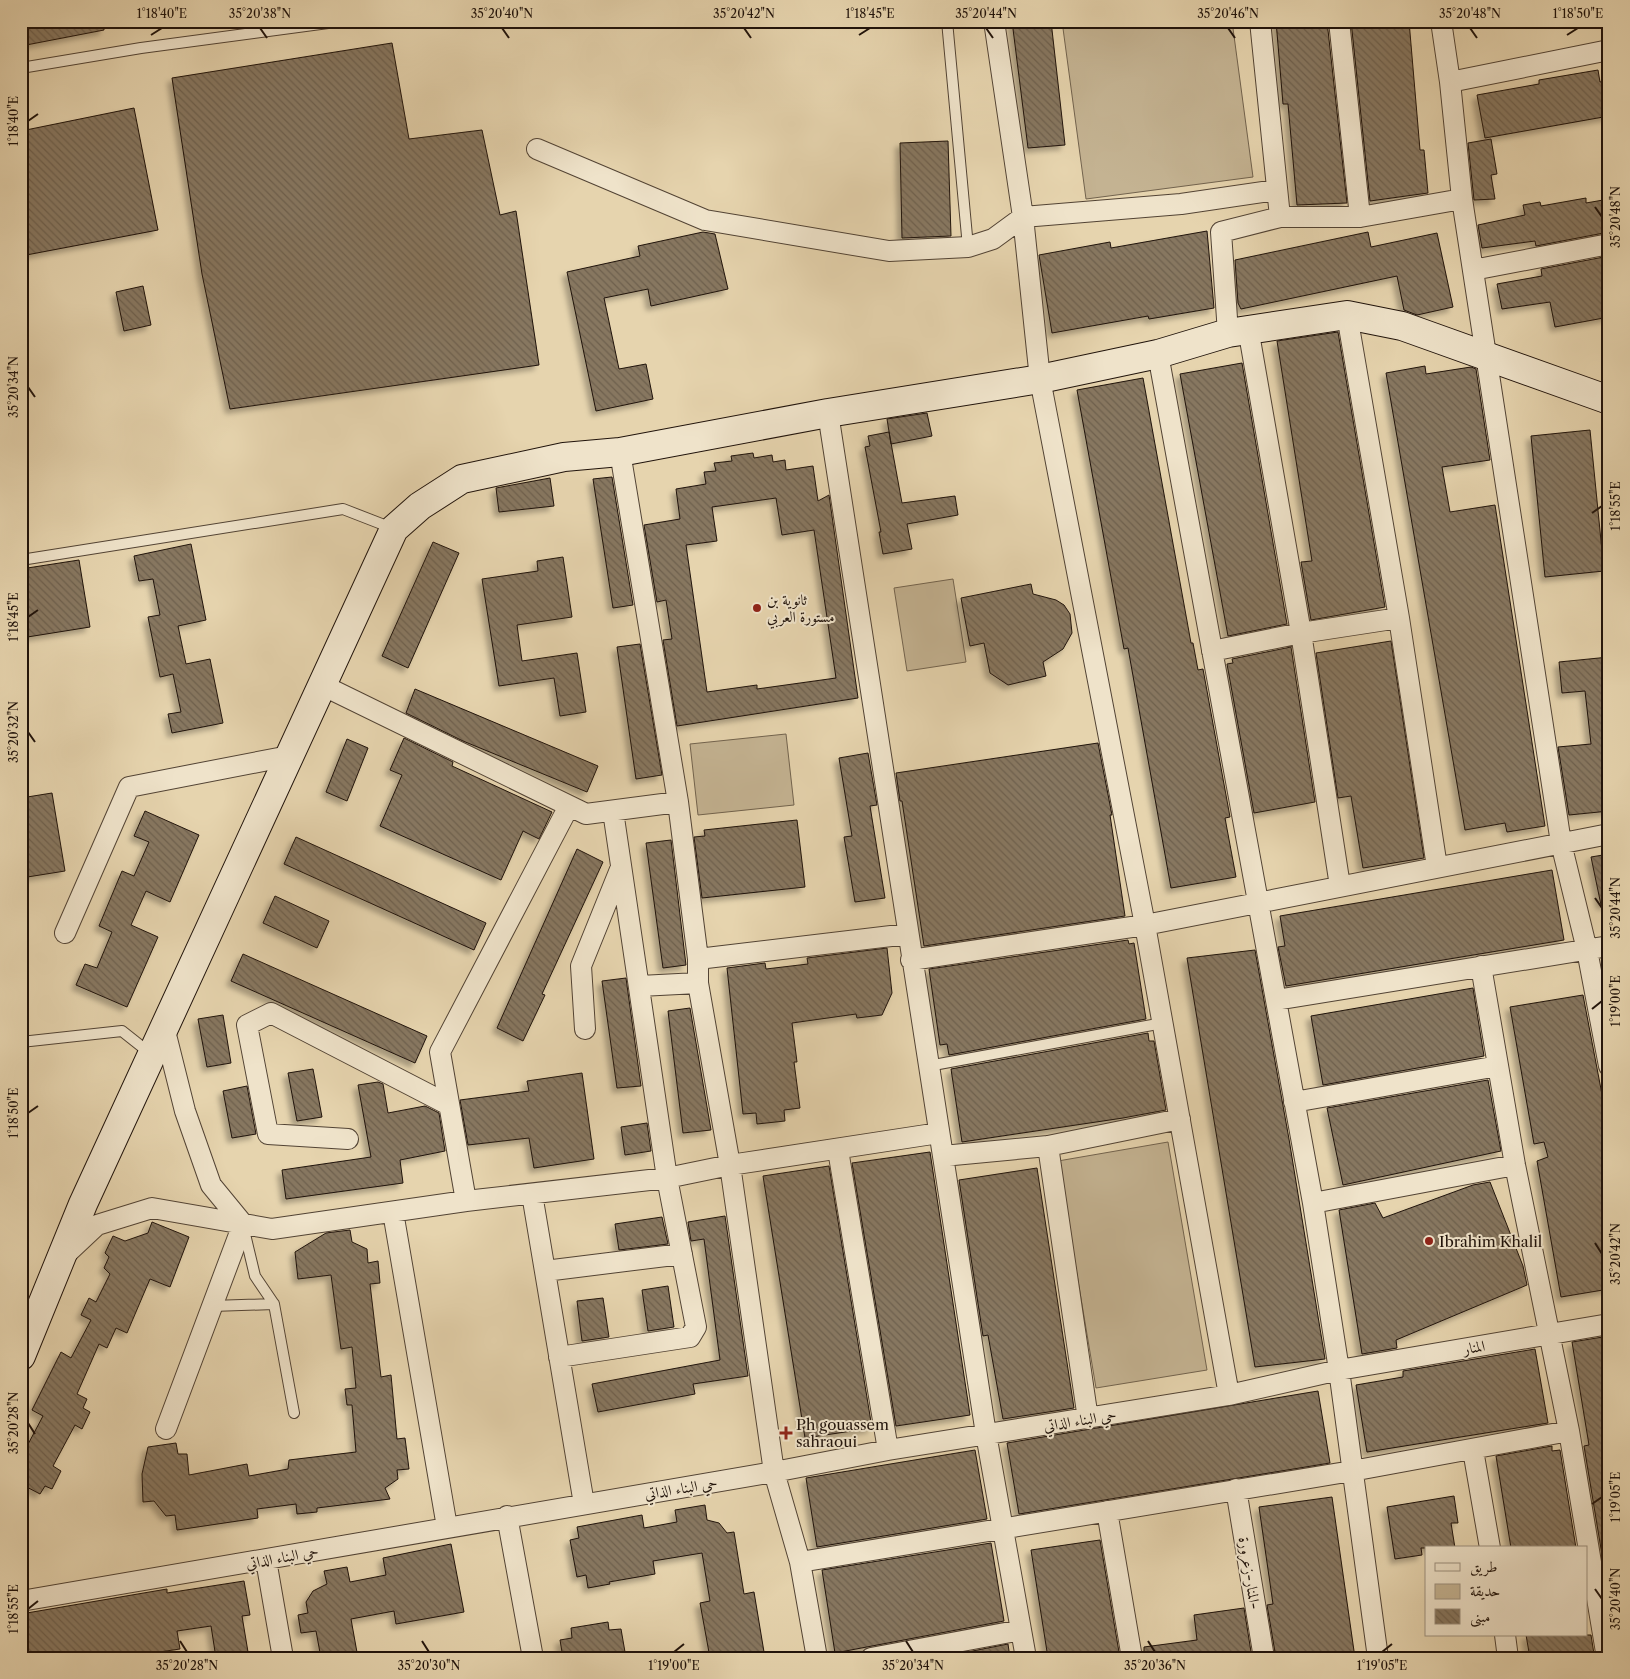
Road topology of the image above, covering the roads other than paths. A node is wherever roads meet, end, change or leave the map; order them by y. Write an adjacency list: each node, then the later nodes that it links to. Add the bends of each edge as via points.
1 (343, 21): 8 (lane)
2 (947, 21): 17 (lane)
3 (994, 21): 13 (street)
4 (1260, 21): 11 (street)
5 (1339, 21): 15 (street)
6 (1441, 21): 9 (street)
7 (1609, 50): 9 (street)
8 (21, 68)
9 (1450, 82): 12 (street)
10 (537, 149): 17 (street, via 705,220 889,251)
11 (1277, 190): 13 (street, via 1181,204); 14 (street)
12 (1462, 199): 15 (street); 18 (street)
13 (1023, 217): 17 (street, via 993,239); 23 (street)
14 (1280, 217): 15 (street); 20 (street, via 1222,232)
15 (1360, 217)
16 (1609, 244): 18 (street)
17 (968, 247)
18 (1474, 270): 22 (street)
19 (1347, 314): 20 (street); 22 (street, via 1402,326); 29 (street)
20 (1238, 330): 21 (street); 30 (street)
21 (1158, 354): 23 (street); 31 (street)
22 (1487, 356): 24 (street); 38 (street)
23 (1040, 378): 25 (street); 43 (street)
24 (1609, 400)
25 (828, 413): 26 (street); 45 (street)
26 (620, 452): 27 (street, via 564,457 462,479 420,506); 34 (street)
27 (394, 528): 28 (lane, via 343,509); 32 (street)
28 (21, 560)
29 (1400, 618): 30 (street); 40 (street)
30 (1301, 633): 31 (street); 41 (street)
31 (1212, 652): 42 (street)
32 (322, 684): 33 (street); 35 (street)
33 (289, 756): 44 (street, via 128,787); 55 (street)
34 (678, 802): 36 (street); 48 (street)
35 (569, 806): 36 (street, via 586,814); 63 (street, via 440,1052)
36 (613, 810): 39 (street)
37 (1609, 834): 38 (street)
38 (1561, 843): 40 (street); 47 (street)
39 (622, 865): 52 (street); 56 (street, via 581,966)
40 (1437, 867): 41 (street)
41 (1340, 886): 42 (street)
42 (1258, 904): 43 (street); 53 (street)
43 (1145, 925): 49 (street); 54 (street)
44 (65, 933)
45 (908, 934): 48 (street); 49 (street)
46 (1609, 946): 47 (street)
47 (1587, 950): 50 (street); 61 (street)
48 (698, 959): 51 (street)
49 (912, 960): 59 (street)
50 (1481, 966): 53 (street); 60 (street)
51 (698, 983): 52 (street); 70 (street)
52 (640, 986): 72 (street)
53 (1276, 1000): 62 (street)
54 (1163, 1023): 59 (lane); 64 (street)
55 (164, 1027): 58 (street); 77 (street, via 185,1111 211,1185)
56 (585, 1028)
57 (21, 1042): 58 (lane, via 122,1031)
58 (151, 1055): 79 (street)
59 (928, 1066): 65 (street)
60 (1498, 1066): 62 (street); 71 (street)
61 (1609, 1066)
62 (1294, 1102): 75 (street)
63 (449, 1105): 66 (street, via 271,1013 247,1024 268,1134); 74 (street)
64 (1180, 1118): 67 (street); 88 (street)
65 (939, 1133): 68 (street); 69 (street)
66 (348, 1139)
67 (1048, 1146): 69 (street); 90 (street)
68 (838, 1150): 70 (street); 94 (street)
69 (943, 1156): 93 (street)
70 (730, 1165): 72 (street); 97 (street)
71 (1515, 1165): 75 (street); 84 (street)
72 (667, 1178): 73 (street); 78 (street)
73 (532, 1194): 74 (street); 80 (street)
74 (466, 1201): 76 (street)
75 (1313, 1203): 87 (street)
76 (393, 1212): 77 (street, via 272,1229); 102 (street)
77 (242, 1224): 79 (street, via 152,1208 97,1225); 81 (lane, via 255,1276); 82 (street)
78 (682, 1254): 80 (street); 86 (street, via 696,1327 690,1337)
79 (60, 1260): 85 (street)
80 (545, 1271): 86 (street)
81 (274, 1304): 82 (lane); 89 (lane)
82 (212, 1306): 91 (street)
83 (1609, 1324): 84 (street, المنار)
84 (1550, 1333): 87 (street, المنار); 92 (street)
85 (21, 1356)
86 (559, 1357): 99 (street)
87 (1339, 1370): 88 (street, حي البناء الذاتي); 96 (street)
88 (1229, 1395): 90 (street, حي البناء الذاتي)
89 (294, 1413)
90 (1088, 1419): 93 (street, حي البناء الذاتي)
91 (166, 1429)
92 (1569, 1430): 95 (street); 120 (street)
93 (986, 1434): 94 (street, حي البناء الذاتي); 103 (street)
94 (888, 1450): 97 (street, حي البناء الذاتي)
95 (1473, 1450): 96 (street); 104 (street)
96 (1352, 1471): 98 (street); 118 (street)
97 (774, 1472): 99 (street, حي البناء الذاتي); 106 (street)
98 (1236, 1489): 100 (street); 117 (street, المنار-زعرورة-)
99 (584, 1504): 101 (street, حي البناء الذاتي)
100 (1107, 1510): 103 (street); 116 (street)
101 (507, 1516): 102 (street, حي البناء الذاتي); 112 (street)
102 (447, 1527): 105 (street, حي البناء الذاتي)
103 (1001, 1528): 106 (street); 108 (street)
104 (1490, 1546)
105 (266, 1560): 107 (street, حي البناء الذاتي); 111 (street)
106 (800, 1562): 113 (street)
107 (21, 1600)
108 (1022, 1630): 110 (street); 115 (street)
109 (1504, 1636): 119 (street)
110 (923, 1653): 114 (street)
111 (283, 1658)
112 (533, 1658)
113 (817, 1658)
114 (871, 1658)
115 (1026, 1658)
116 (1132, 1658)
117 (1264, 1658)
118 (1378, 1658)
119 (1508, 1658)
120 (1607, 1658)

